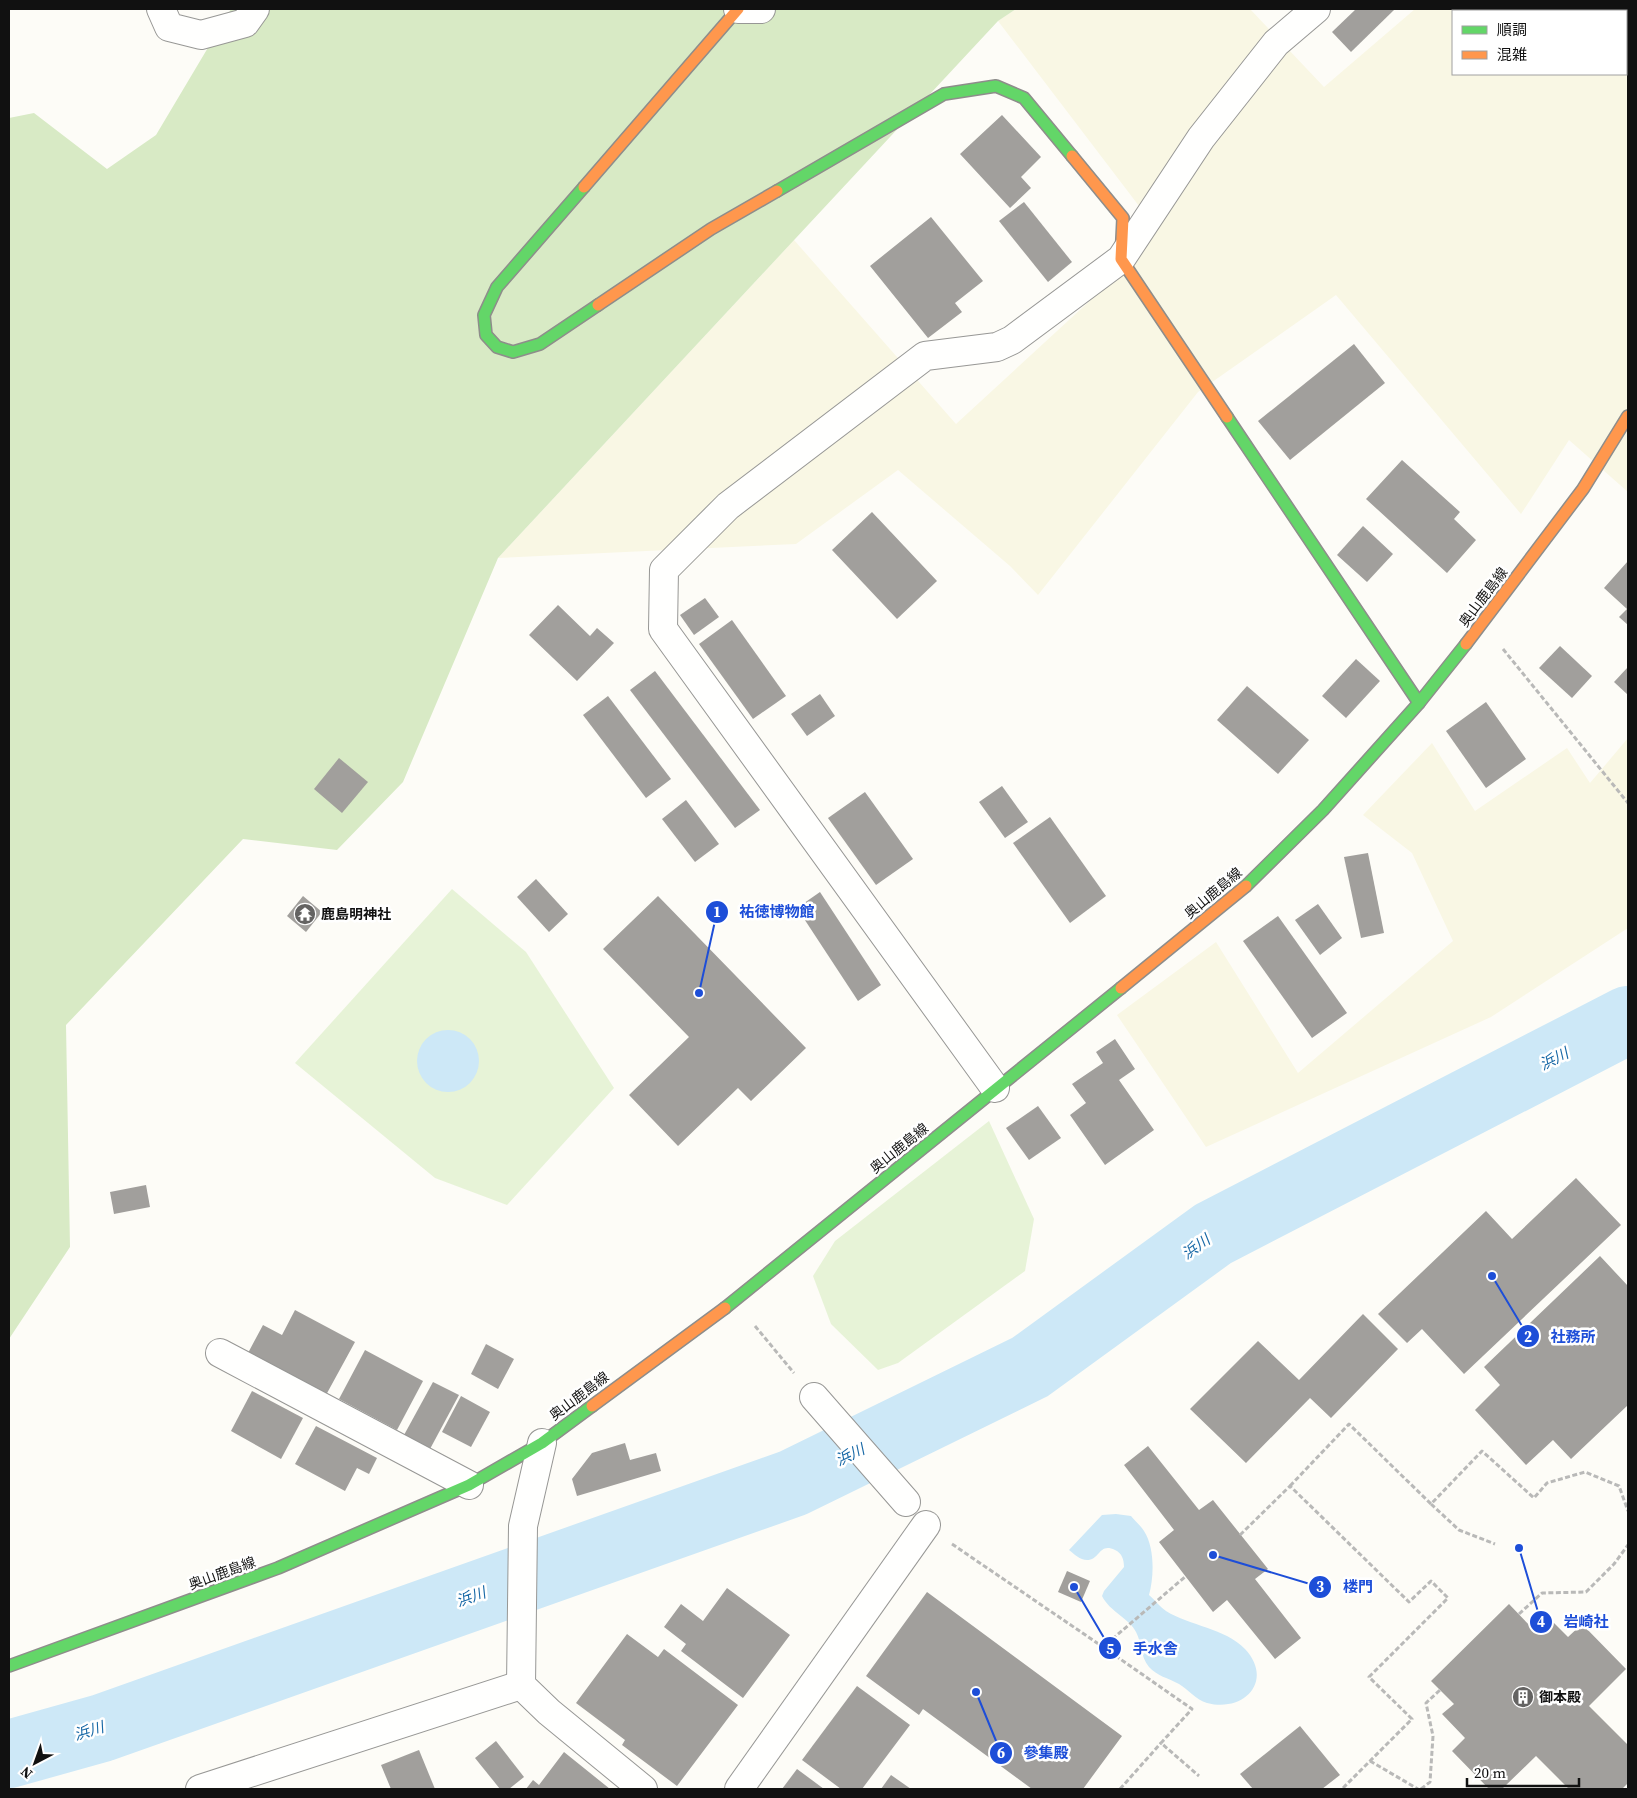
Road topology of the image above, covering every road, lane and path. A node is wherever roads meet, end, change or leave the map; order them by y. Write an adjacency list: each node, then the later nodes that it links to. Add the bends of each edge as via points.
1 (161, 9): 2 (street, via 169,27 201,35 245,23)
2 (255, 9)
3 (745, 9): 5 (main road, via 497,287 484,315 486,335 496,347 513,352 540,344 711,229 944,94 996,86 1024,98 1123,218)
4 (1316, 9): 5 (street, via 1276,43 1201,138)
5 (1120, 259): 8 (main road); 10 (street, via 1012,340 997,347 924,356 728,506 664,570 663,629)
6 (1628, 416): 7 (main road, 奥山鹿島線, via 1583,489)
7 (1482, 623): 8 (main road, 奥山鹿島線); 9 (path)
8 (1419, 703): 10 (main road, 奥山鹿島線, via 1323,810 1240,891)
9 (1628, 803)
10 (995, 1088): 11 (main road, 奥山鹿島線)
11 (734, 1301): 13 (path); 14 (main road, 奥山鹿島線)
12 (220, 1353): 15 (street)
13 (814, 1397): 17 (street)
14 (542, 1443): 15 (main road, 奥山鹿島線); 28 (street, via 523,1526)
15 (469, 1485): 27 (main road, 奥山鹿島線, via 278,1568)
16 (1290, 1486): 18 (path, via 1349,1424); 21 (path); 31 (path, via 1410,1602 1431,1581 1448,1598 1369,1677 1412,1719)
17 (906, 1502)
18 (1431, 1504): 19 (path, via 1482,1451 1534,1498 1547,1484 1585,1472 1619,1486); 22 (path, via 1459,1530)
19 (1628, 1512)
20 (926, 1525): 26 (path); 35 (street)
21 (1240, 1535)
22 (1495, 1544)
23 (1628, 1544): 25 (path, via 1614,1564 1586,1592 1542,1593)
24 (1186, 1576): 26 (path)
25 (1519, 1614)
26 (1103, 1647): 30 (path, via 1192,1709)
27 (9, 1666)
28 (521, 1685): 33 (street); 34 (street)
29 (1440, 1690): 38 (path, via 1426,1703 1432,1754 1430,1782)
30 (1161, 1743): 32 (path); 36 (path)
31 (1370, 1761): 37 (path); 38 (path)
32 (1199, 1776)
33 (200, 1789)
34 (643, 1789)
35 (739, 1789)
36 (1120, 1789)
37 (1342, 1789)
38 (1420, 1789)

